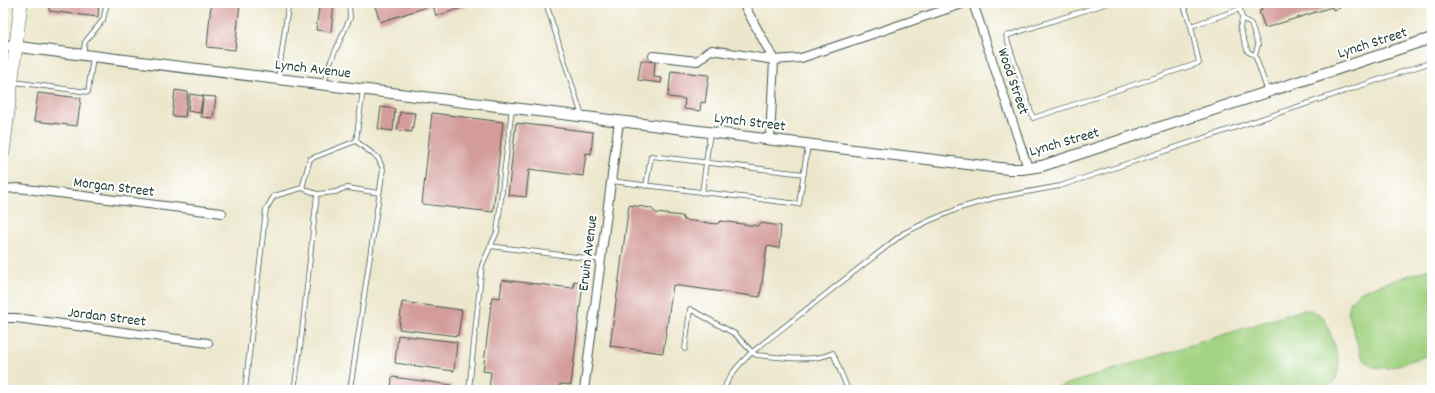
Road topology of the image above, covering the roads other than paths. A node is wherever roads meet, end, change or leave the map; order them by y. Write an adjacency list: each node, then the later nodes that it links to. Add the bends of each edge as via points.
1 (21, 3): 16 (main road)
2 (107, 3): 18 (lane, via 103,20 85,42)
3 (349, 3): 24 (lane, via 350,18)
4 (546, 3): 28 (lane)
5 (743, 3): 20 (street)
6 (965, 3): 20 (street, via 802,58)
7 (973, 3): 36 (street, Wood Street)
8 (1108, 3): 14 (lane, via 1006,36 1033,118 1199,63)
9 (1183, 3): 14 (lane)
10 (1239, 3): 12 (lane)
11 (288, 7): 22 (lane)
12 (1240, 9): 13 (lane); 14 (lane)
13 (1242, 18): 17 (lane, via 1240,28 1248,52); 17 (lane, via 1251,24 1258,45)
14 (1191, 26)
15 (1432, 38): 26 (street, Lynch Street)
16 (9, 46): 18 (street, Lynch Avenue); 23 (main road)
17 (1255, 55): 26 (lane)
18 (88, 56): 22 (street, Lynch Avenue); 23 (lane, via 88,92)
19 (653, 56): 20 (street, via 698,61 712,50)
20 (774, 60): 31 (street)
21 (1432, 62): 51 (lane, via 1060,186 994,198 931,220 904,233)
22 (278, 79): 24 (street, Lynch Avenue)
23 (11, 82): 34 (main road)
24 (323, 85): 25 (street, Lynch Avenue)
25 (363, 90): 27 (street, Lynch Avenue); 32 (lane)
26 (1268, 92): 36 (street, Lynch Street, via 1042,166)
27 (512, 108): 28 (street, Lynch Avenue); 46 (lane, via 496,232)
28 (582, 116): 29 (street, Lynch Avenue)
29 (619, 121): 30 (street, Lynch Street); 38 (street, Erwin Avenue)
30 (710, 132): 31 (street, Lynch Street); 35 (lane)
31 (770, 139): 33 (street, Lynch Street)
32 (356, 141): 40 (lane, via 310,159); 42 (lane, via 378,158 383,169)
33 (808, 143): 36 (street, Lynch Street, via 1008,169); 37 (lane)
34 (3, 153)
35 (706, 163): 37 (lane); 39 (lane, via 651,156); 43 (lane)
36 (1028, 168)
37 (804, 174): 43 (lane, via 799,204)
38 (611, 181): 39 (lane); 47 (street, Erwin Avenue)
39 (646, 186): 43 (lane)
40 (302, 188): 44 (lane); 52 (lane, via 274,196 266,209)
41 (3, 189): 45 (street, Morgan Street, via 18,188)
42 (379, 193): 44 (lane, via 348,188); 54 (lane)
43 (702, 193)
44 (317, 194): 53 (lane)
45 (222, 213)
46 (490, 246): 47 (lane); 55 (lane, via 482,265)
47 (601, 260): 56 (street, Erwin Avenue)
48 (3, 318): 49 (street, Jordan Street)
49 (208, 343)
50 (685, 349): 51 (lane, via 690,309 735,334)
51 (752, 352): 57 (lane, via 731,375); 58 (lane, via 756,355 791,358 833,354)
52 (245, 390)
53 (294, 390)
54 (350, 390)
55 (469, 390)
56 (584, 390)
57 (724, 390)
58 (848, 390)

